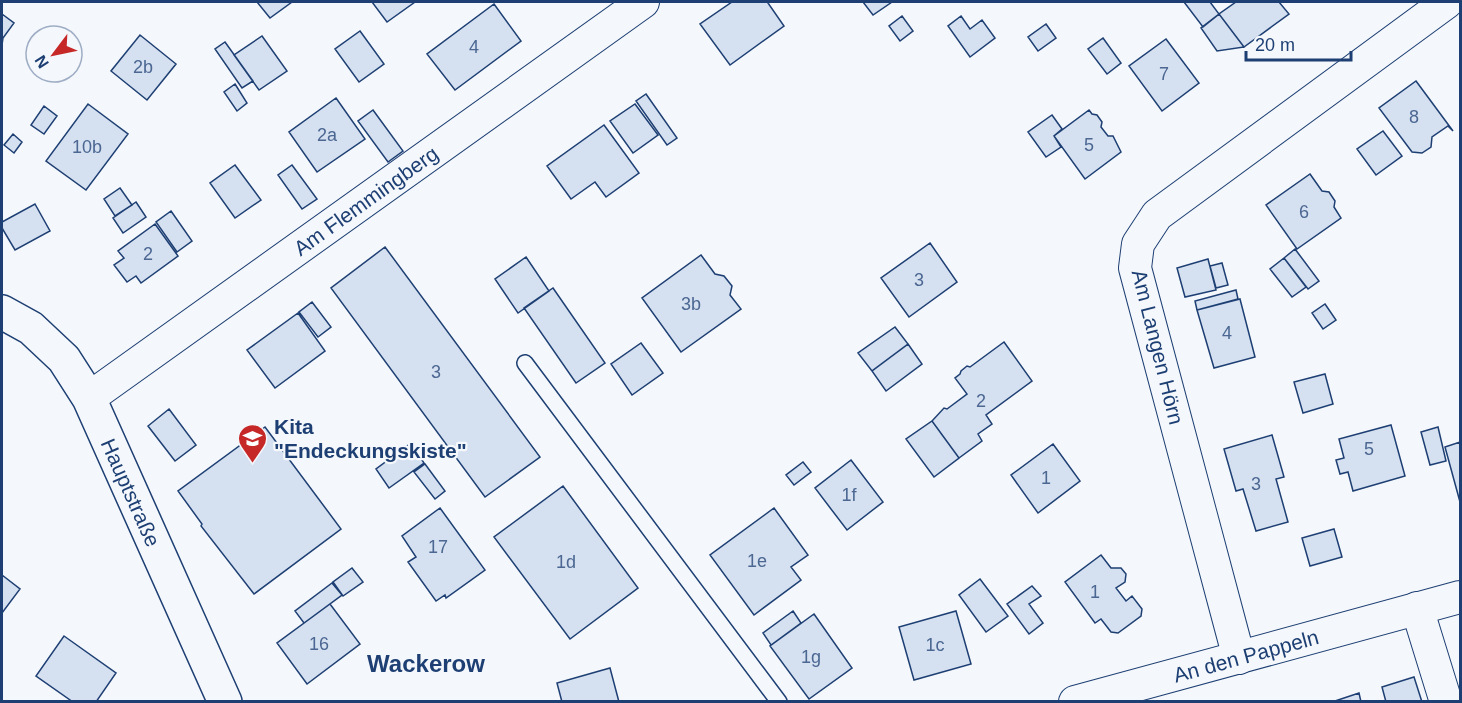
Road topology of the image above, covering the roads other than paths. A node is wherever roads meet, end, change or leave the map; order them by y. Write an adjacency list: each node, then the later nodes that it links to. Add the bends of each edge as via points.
1 (643, 2): 5 (street, Am Flemmingberg)
2 (1447, 2): 8 (street, Am Langen Hörn, via 1157,215 1138,244 1136,268)
3 (2, 312): 5 (street, Hauptstraße, via 31,328 64,359)
4 (525, 363): 10 (lane)
5 (89, 398): 9 (street, Hauptstraße)
6 (1461, 597): 7 (street, An den Pappeln)
7 (1417, 608): 8 (street, An den Pappeln); 12 (street)
8 (1239, 658): 11 (street, An den Pappeln)
9 (225, 702)
10 (779, 702)
11 (1075, 702)
12 (1446, 702)

